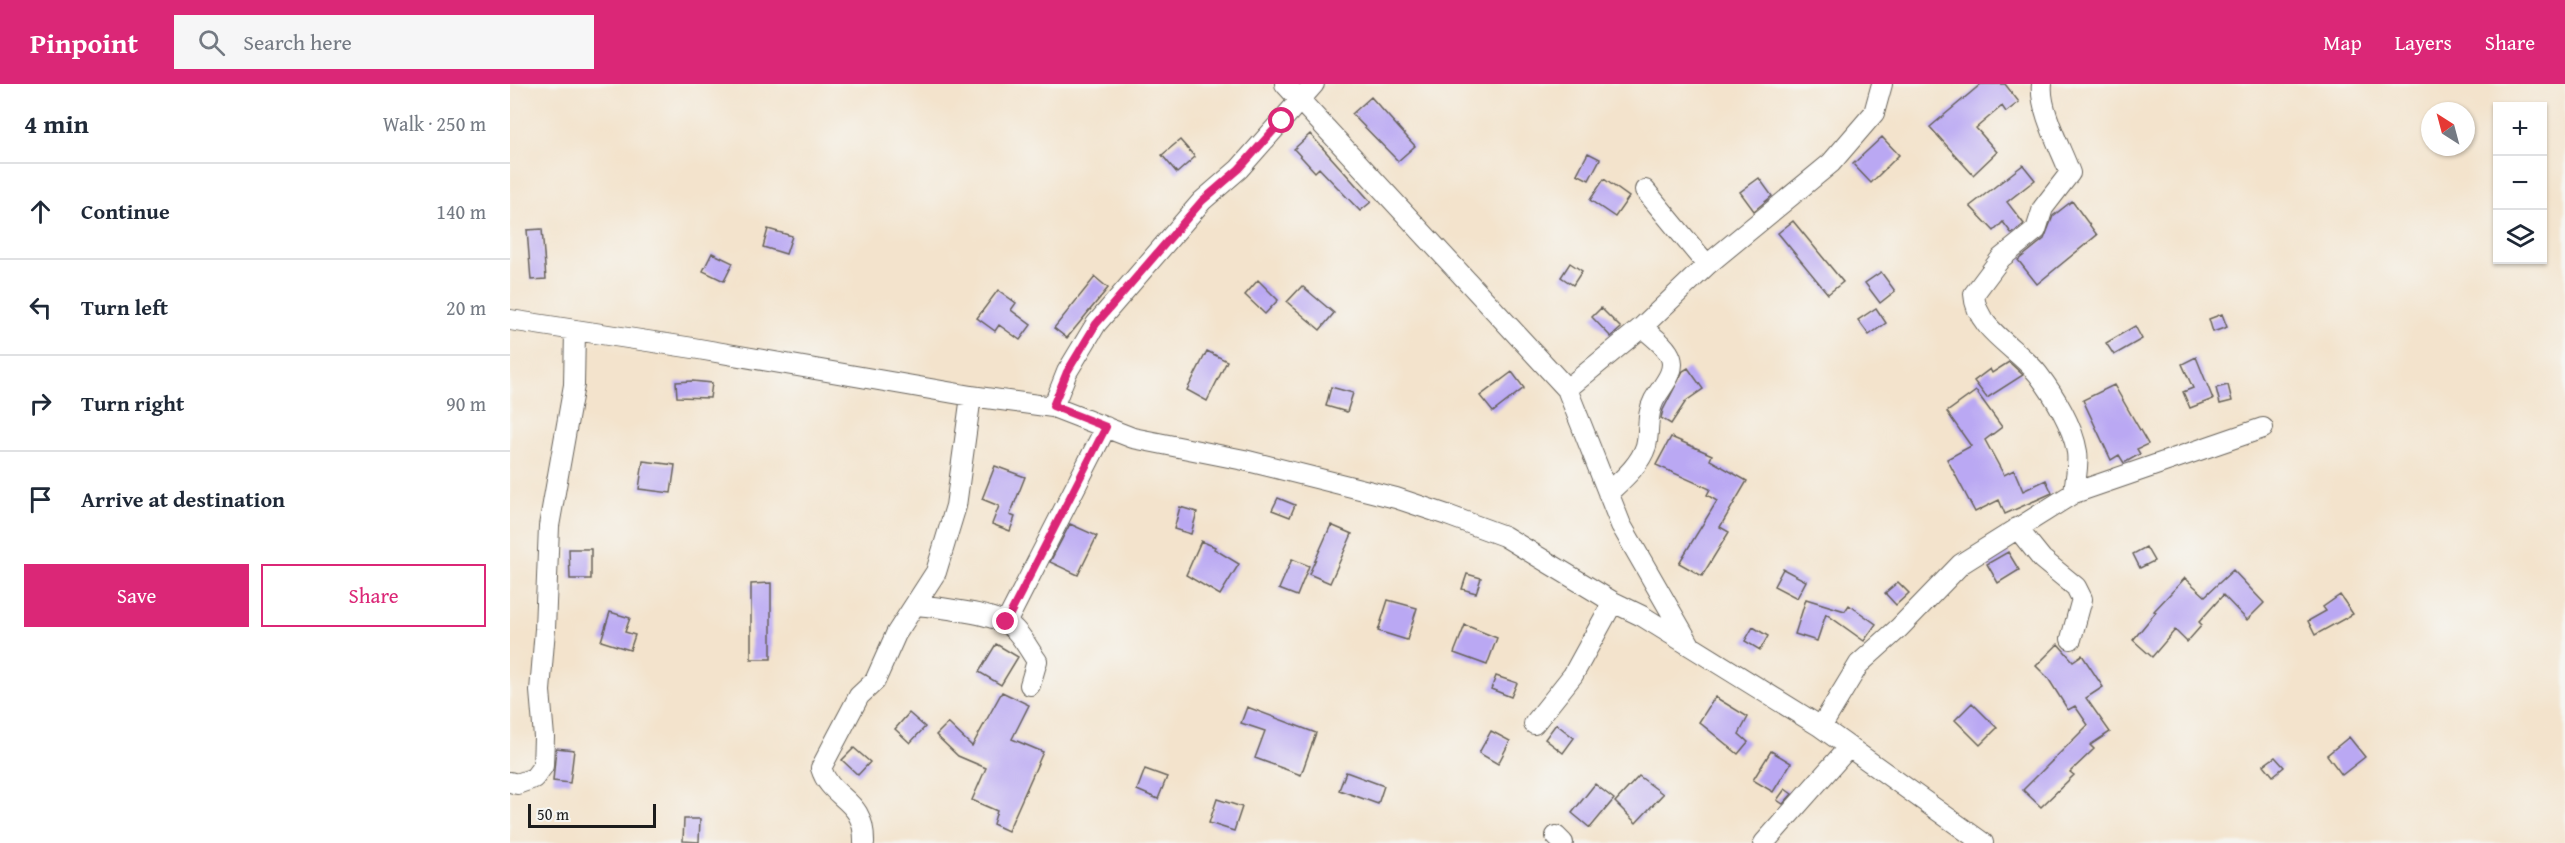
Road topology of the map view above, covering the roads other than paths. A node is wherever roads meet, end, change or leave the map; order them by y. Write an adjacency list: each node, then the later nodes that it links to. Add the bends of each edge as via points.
1 (1285, 84): 5 (street)
2 (1314, 84): 5 (street)
3 (1881, 84): 7 (street, via 1874,112 1832,163)
4 (2042, 84): 17 (street, via 2046,111 2070,173 2043,208 2036,230 2001,258 1974,294 1974,305 1983,322 2038,374 2063,415 2077,453)
5 (1300, 100): 11 (street); 13 (street, via 1239,169 1202,201 1096,324 1067,372)
6 (1645, 190): 7 (street)
7 (1707, 265): 9 (street)
8 (510, 320): 10 (street)
9 (1642, 327): 11 (street); 16 (street, via 1665,348 1672,368 1647,418 1646,446 1631,471)
10 (575, 330): 12 (street); 28 (street, via 574,385 549,526 540,691 543,766 534,778 518,784)
11 (1568, 389): 16 (street)
12 (971, 396): 13 (street); 20 (street, via 956,506 936,572)
13 (1053, 406): 14 (street)
14 (1106, 427): 19 (street, via 1133,438 1244,460 1396,498 1447,515 1504,536); 21 (street)
15 (2264, 428): 17 (street)
16 (1608, 493): 23 (street, via 1621,525)
17 (2074, 493): 18 (street)
18 (2017, 528): 22 (street, via 2042,559 2076,587 2082,599); 26 (street, via 1961,564 1859,664)
19 (1612, 602): 23 (street); 25 (street, via 1574,675)
20 (918, 604): 21 (street); 29 (street, via 896,634 875,681 859,696 821,768 823,777 860,815)
21 (1006, 622): 24 (street, via 1037,661)
22 (2071, 639)
23 (1692, 648): 26 (street)
24 (1030, 685)
25 (1534, 724)
26 (1821, 727): 27 (street)
27 (1848, 748): 30 (street); 31 (street)
28 (510, 782)
29 (864, 843)
30 (1764, 843)
31 (1983, 843)

